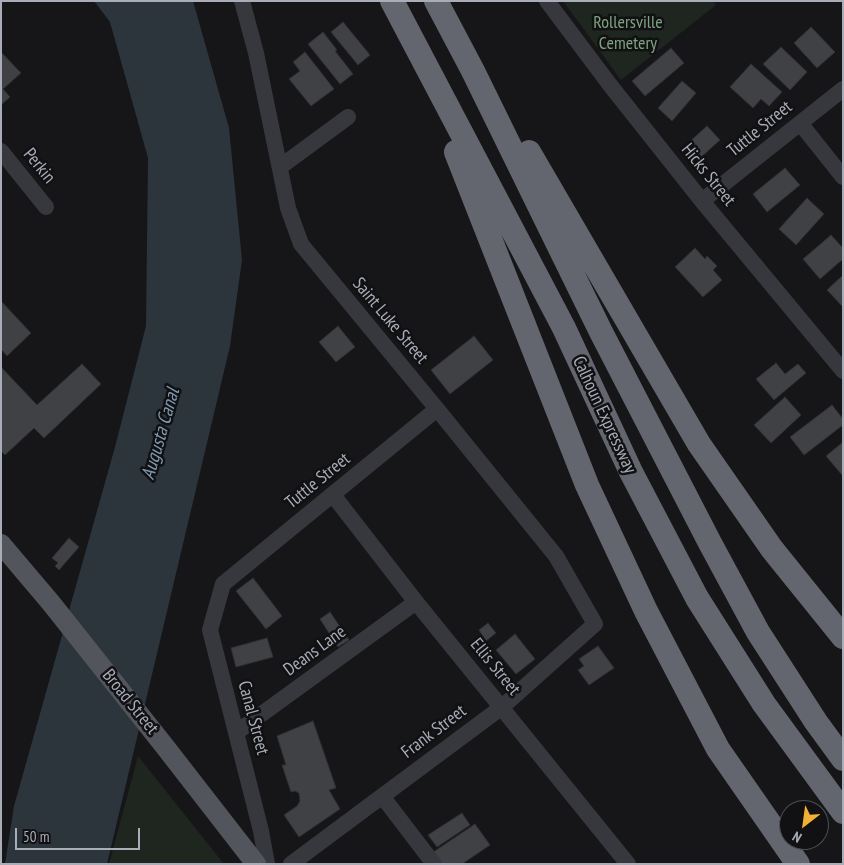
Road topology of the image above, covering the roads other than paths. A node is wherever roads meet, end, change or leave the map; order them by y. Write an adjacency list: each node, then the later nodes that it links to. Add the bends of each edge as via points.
1 (242, 1): 11 (street, Saint Luke Street)
2 (392, 1): 6 (highway, Calhoun Expressway)
3 (436, 1): 25 (highway, Calhoun Expressway, via 710,543 758,632)
4 (442, 1): 22 (highway, via 699,444 772,549)
5 (547, 1): 13 (street, Hicks Street)
6 (408, 32): 27 (highway, Calhoun Expressway, via 564,328 631,472 697,598 764,704); 33 (highway, via 587,485 637,593 718,750)
7 (843, 89): 9 (street, Tuttle Street)
8 (348, 117): 11 (street)
9 (800, 123): 12 (street); 13 (street, Tuttle Street)
10 (1, 151): 14 (street, Perkin)
11 (280, 167): 16 (street, Saint Luke Street, via 288,208 301,244)
12 (843, 177)
13 (702, 200): 15 (street, Hicks Street)
14 (46, 207)
15 (843, 371)
16 (437, 409): 17 (street, Tuttle Street); 21 (street, Saint Luke Street, via 556,556)
17 (333, 495): 19 (street, Tuttle Street); 20 (street, Ellis Street)
18 (1, 544): 28 (main road, Broad Street)
19 (223, 584): 24 (street, Canal Street, via 210,630)
20 (416, 602): 23 (street, Ellis Street); 24 (street, Deans Lane)
21 (595, 624): 23 (street, Frank Street)
22 (843, 637)
23 (502, 707): 26 (street, Frank Street); 32 (street, Ellis Street)
24 (237, 732): 29 (street, Canal Street)
25 (843, 759)
26 (382, 796): 30 (street, Frank Street); 31 (street)
27 (839, 808)
28 (256, 864)
29 (267, 864)
30 (290, 864)
31 (434, 864)
32 (628, 864)
33 (798, 864)

